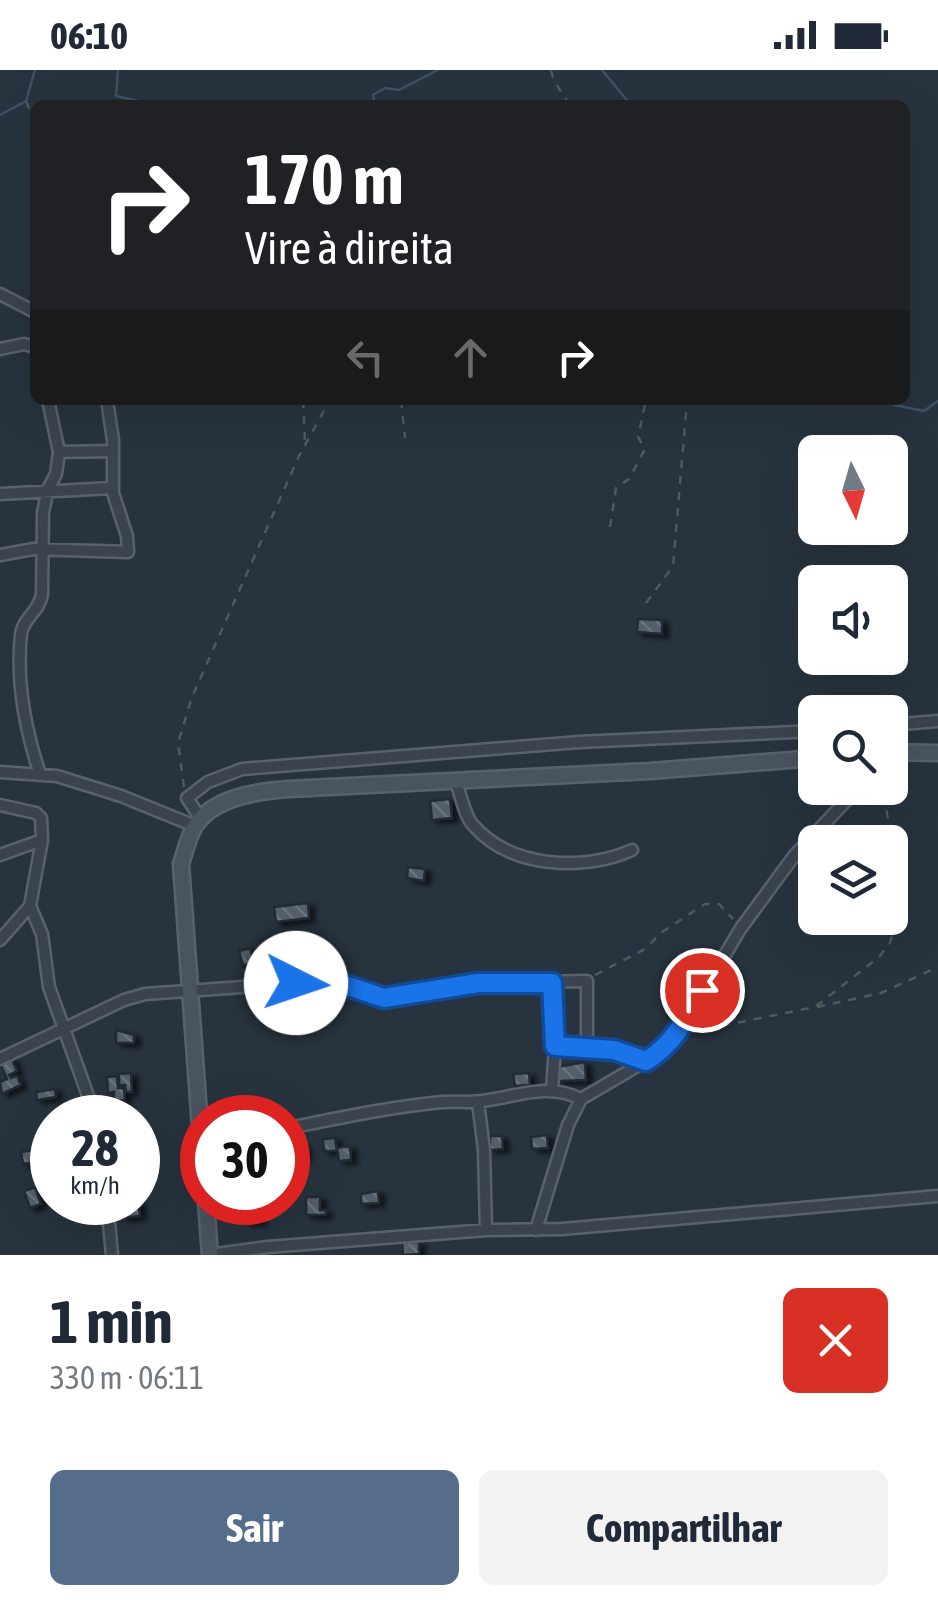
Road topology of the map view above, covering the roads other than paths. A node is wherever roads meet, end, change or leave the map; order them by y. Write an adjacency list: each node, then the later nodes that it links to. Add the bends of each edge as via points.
1 (0, 294): 2 (street)
2 (30, 309)
3 (30, 346): 4 (street)
4 (0, 349)
5 (49, 405): 7 (street)
6 (108, 405): 8 (street)
7 (59, 452): 8 (street); 10 (street)
8 (113, 452): 9 (street)
9 (112, 488): 10 (street); 12 (street, via 128,552)
10 (48, 489): 11 (street); 12 (street)
11 (0, 494)
12 (42, 552): 13 (street); 21 (street, via 41,604 21,630 24,716)
13 (0, 555)
14 (938, 721): 15 (street)
15 (908, 724)
16 (798, 731): 25 (street, via 242,769 187,798)
17 (908, 752): 18 (main road)
18 (938, 753)
19 (798, 759): 22 (main road)
20 (0, 772): 21 (street)
21 (40, 774): 25 (street)
22 (456, 782): 25 (main road, via 264,791 220,805); 27 (street, via 470,822 510,852 568,864 601,862)
23 (0, 805): 26 (street, via 36,813)
24 (842, 805): 37 (street, via 741,928 677,1035)
25 (198, 823): 32 (main road, via 181,864)
26 (42, 840): 28 (street); 29 (street)
27 (632, 850)
28 (0, 856)
29 (30, 906): 30 (street); 33 (street)
30 (0, 940)
31 (552, 983): 32 (street, via 478,983 384,998 323,984); 34 (street); 35 (street, via 587,981)
32 (192, 992): 33 (street, via 124,1000); 40 (main road)
33 (67, 1028): 36 (street); 39 (street)
34 (555, 1046): 35 (street); 38 (street)
35 (587, 1046): 37 (street)
36 (0, 1060)
37 (646, 1061): 41 (street)
38 (552, 1090): 41 (street); 42 (street)
39 (89, 1095)
40 (198, 1095)
41 (580, 1099): 48 (street)
42 (478, 1102): 43 (street); 47 (street)
43 (310, 1124)
44 (938, 1196): 48 (street)
45 (110, 1225): 49 (street)
46 (208, 1225): 50 (main road)
47 (486, 1230): 48 (street); 50 (street)
48 (536, 1230)
49 (112, 1255)
50 (210, 1255)

